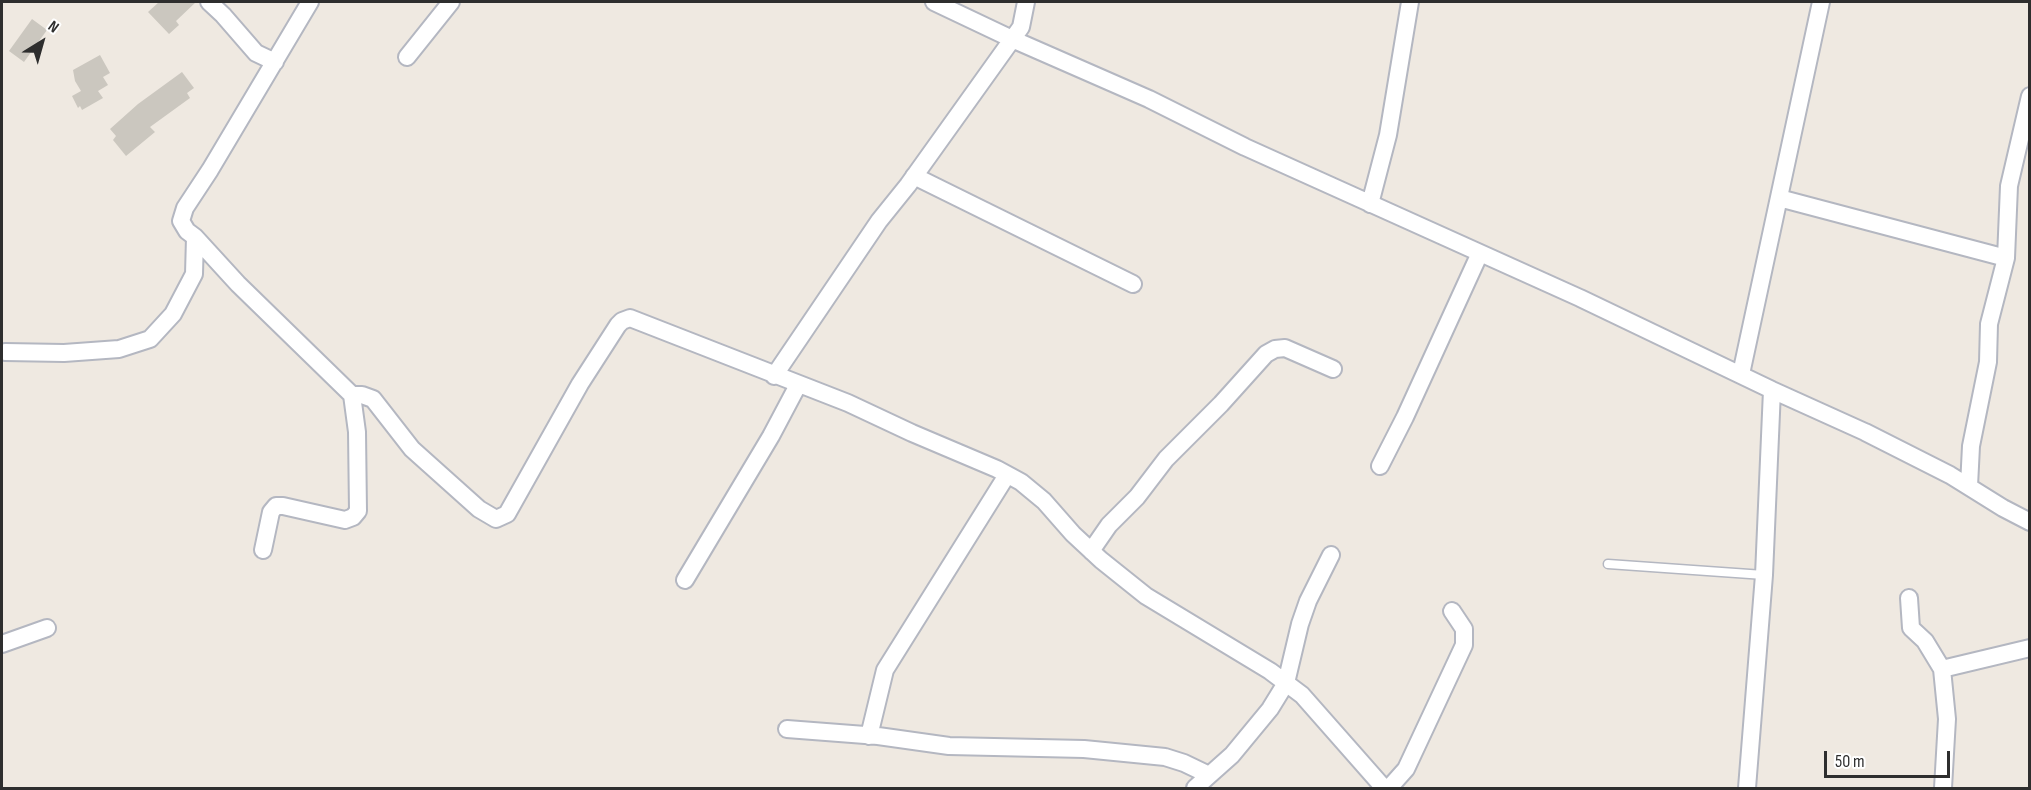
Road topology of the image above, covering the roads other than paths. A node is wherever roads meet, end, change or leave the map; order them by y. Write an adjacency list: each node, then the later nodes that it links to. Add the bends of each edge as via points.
1 (209, 2): 10 (street, via 256,53)
2 (310, 2): 10 (street)
3 (451, 2): 9 (street)
4 (934, 2): 8 (street)
5 (1026, 2): 8 (street, via 1021,27)
6 (1410, 2): 14 (street, via 1388,135)
7 (1821, 2): 13 (street)
8 (1012, 39): 12 (street); 14 (street)
9 (407, 57)
10 (275, 62): 15 (street, via 185,208 181,221)
11 (2030, 96): 17 (street, via 2008,186)
12 (914, 176): 18 (street); 22 (street)
13 (1779, 198): 17 (street); 21 (street)
14 (1370, 204): 16 (street)
15 (195, 237): 19 (street, via 194,274 173,314 150,339 119,350); 25 (street)
16 (1480, 253): 21 (street); 26 (street)
17 (2006, 258): 28 (street, via 1989,324 1988,362 1971,446)
18 (1133, 284)
19 (5, 352)
20 (1333, 369): 31 (street, via 1285,348 1266,354 1166,459)
21 (1741, 374): 24 (street)
22 (774, 375): 23 (street); 25 (street, via 625,319 580,384 513,507 496,519 479,510 412,449 373,399)
23 (798, 385): 27 (street, via 848,403); 35 (street)
24 (1772, 390): 28 (street, via 1866,432); 34 (street)
25 (352, 395): 30 (street, via 357,432 358,511 345,520 276,506 271,512)
26 (1380, 466)
27 (1008, 475): 31 (street, via 1044,501); 44 (street, via 885,670)
28 (1969, 486): 29 (street)
29 (2030, 522)
30 (263, 550)
31 (1091, 551): 42 (street, via 1146,596)
32 (1331, 555): 42 (street, via 1308,601)
33 (1608, 564): 34 (lane)
34 (1764, 575): 49 (street)
35 (685, 580)
36 (1909, 598): 41 (street, via 1911,628 1925,640)
37 (1452, 611): 48 (street, via 1464,629 1464,645 1406,770)
38 (47, 628): 39 (street)
39 (2, 644)
40 (2030, 648): 41 (street)
41 (1942, 669): 50 (street, via 1947,719)
42 (1286, 683): 45 (street, via 1232,755); 47 (street, via 1302,695)
43 (786, 729): 44 (street)
44 (869, 736): 45 (street, via 949,746 1084,749 1165,757)
45 (1209, 775): 46 (street)
46 (1195, 789)
47 (1384, 789)
48 (1389, 789)
49 (1747, 789)
50 (1943, 789)

